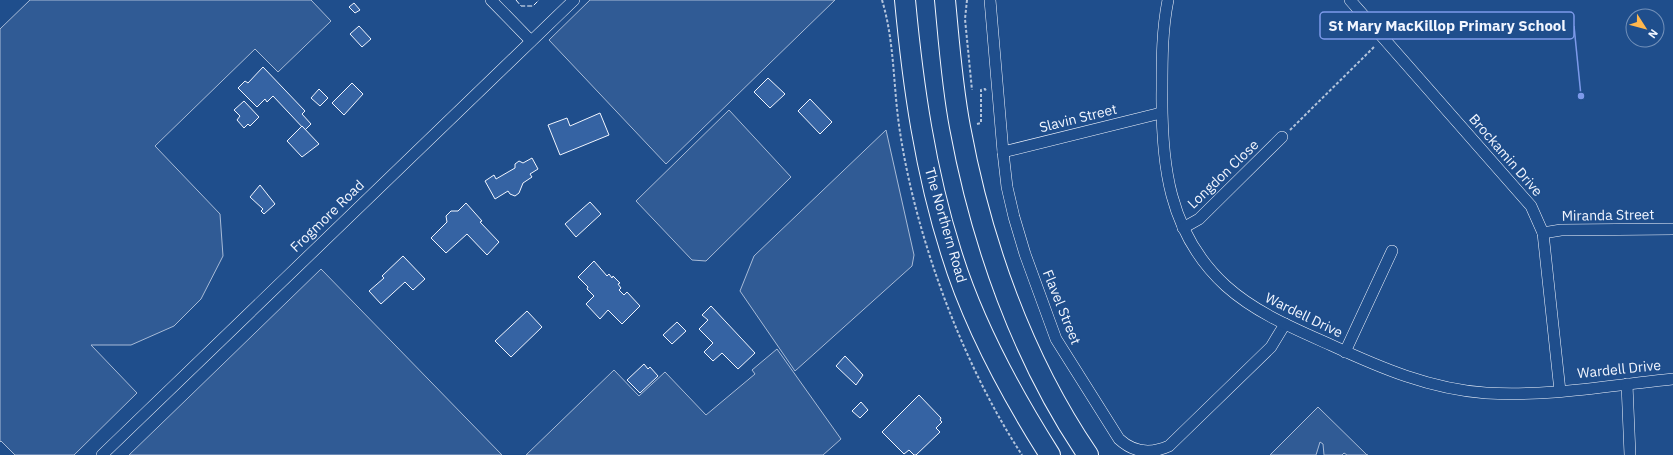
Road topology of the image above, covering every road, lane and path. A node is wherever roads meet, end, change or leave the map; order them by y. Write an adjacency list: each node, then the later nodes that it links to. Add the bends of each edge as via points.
1 (491, 0): 9 (street)
2 (574, 0): 9 (street, Frogmore Road)
3 (905, 0): 27 (highway, The Northern Road, via 923,142 951,253 976,319)
4 (946, 0): 28 (highway, via 960,126 990,246 1022,336)
5 (990, 0): 13 (street, Flavel Street)
6 (1168, 0): 12 (street, Wardell Drive, via 1162,40)
7 (1350, 0): 8 (street, Brockamin Drive)
8 (1384, 38): 15 (path); 19 (street, Brockamin Drive, via 1522,194 1531,206)
9 (531, 41): 26 (street, Frogmore Road)
10 (986, 95): 11 (path, via 985,89 980,90)
11 (981, 107): 13 (path, via 988,107); 14 (path, via 981,123)
12 (1161, 113): 16 (street, Slavin Street); 17 (street, Wardell Drive, via 1167,180)
13 (1000, 116): 16 (street, Flavel Street)
14 (977, 124)
15 (1282, 137): 17 (street, Longdon Close, via 1199,219)
16 (1003, 152): 21 (street, Flavel Street, via 1014,217 1052,328 1063,352 1116,435 1127,446 1149,452 1163,449 1175,442 1271,346)
17 (1183, 228): 21 (street, Wardell Drive, via 1205,264 1225,286 1248,303)
18 (1673, 229): 19 (street, Miranda Street, via 1561,230)
19 (1543, 233): 25 (street, Brockamin Drive)
20 (1392, 251): 22 (street)
21 (1285, 324): 22 (street, Wardell Drive)
22 (1345, 352): 25 (street, Wardell Drive, via 1396,374 1435,386 1503,394)
23 (1673, 379): 24 (street, Wardell Drive)
24 (1627, 384): 25 (street, Wardell Drive); 29 (street)
25 (1560, 390)
26 (102, 455)
27 (1050, 455)
28 (1088, 455)
29 (1630, 455)

